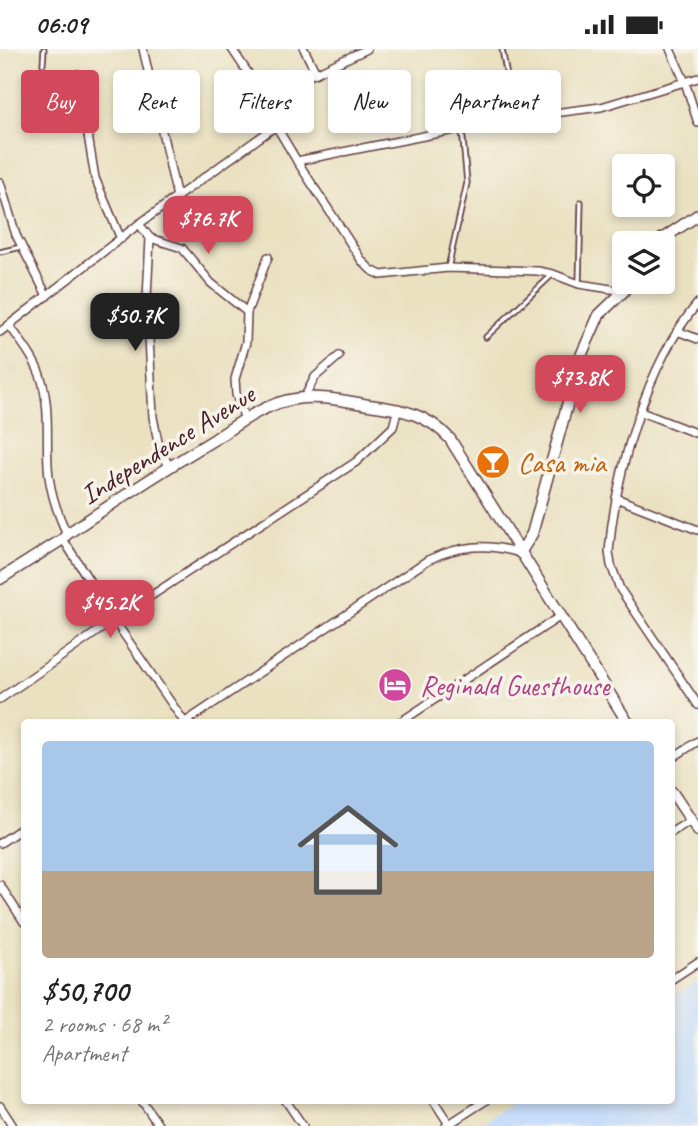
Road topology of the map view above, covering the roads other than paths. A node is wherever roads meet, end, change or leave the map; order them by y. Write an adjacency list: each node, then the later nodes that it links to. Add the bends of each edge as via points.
1 (44, 49): 8 (lane)
2 (143, 49): 23 (street)
3 (232, 49): 9 (street)
4 (304, 49): 11 (street)
5 (367, 49): 11 (street)
6 (502, 49): 10 (lane)
7 (670, 49): 13 (street)
8 (43, 64)
9 (246, 70)
10 (506, 70)
11 (316, 73)
12 (698, 78): 13 (street)
13 (685, 82): 14 (street, via 601,107); 15 (street)
14 (561, 112)
15 (698, 124)
16 (88, 133): 29 (street, via 95,179)
17 (266, 133): 23 (street)
18 (280, 133): 21 (street)
19 (441, 133): 21 (street)
20 (462, 133): 33 (lane, via 467,183)
21 (297, 161): 33 (street, via 370,270 382,275)
22 (0, 182): 30 (street)
23 (177, 197): 26 (street)
24 (581, 202): 35 (lane)
25 (698, 215): 27 (street)
26 (139, 224): 28 (street); 29 (street)
27 (674, 231)
28 (150, 238): 40 (street, via 182,248 211,283); 52 (street, via 147,298 153,417)
29 (121, 239): 38 (street)
30 (21, 247): 31 (lane); 38 (street)
31 (0, 252)
32 (268, 257): 40 (street)
33 (448, 268): 34 (street)
34 (553, 274): 35 (street); 44 (lane)
35 (579, 284): 36 (street)
36 (612, 289)
37 (621, 294): 56 (street, via 599,315 580,358 532,534)
38 (47, 296): 41 (street)
39 (698, 303): 42 (street)
40 (247, 312): 50 (street, via 246,342 235,379)
41 (9, 325): 43 (street); 55 (street, via 41,380 47,408 50,483)
42 (677, 331): 45 (street); 49 (street)
43 (0, 332)
44 (486, 337)
45 (698, 339)
46 (338, 356): 47 (street, via 315,377)
47 (304, 398): 48 (street, Independence Avenue); 50 (street, Independence Avenue, via 281,402)
48 (398, 408): 56 (street, Independence Avenue, via 427,419 450,439); 59 (street, via 393,427 356,462)
49 (641, 412): 51 (street); 53 (street)
50 (245, 420): 52 (street, Independence Avenue)
51 (698, 434)
52 (169, 467): 55 (street, Independence Avenue)
53 (616, 498): 54 (street); 61 (street, via 609,552 614,577)
54 (698, 530)
55 (65, 536): 57 (street, Independence Avenue); 59 (street)
56 (520, 553): 58 (street, Independence Avenue); 63 (street, via 498,546 473,546 428,560)
57 (0, 579)
58 (559, 617): 64 (street); 65 (street, Independence Avenue)
59 (114, 620): 60 (street); 62 (street)
60 (0, 699)
61 (698, 705)
62 (181, 719)
63 (190, 719)
64 (406, 719)
65 (622, 719)
66 (698, 741): 67 (street)
67 (675, 756)
68 (675, 796): 69 (street)
69 (691, 820): 71 (street); 72 (street)
70 (21, 829): 73 (street)
71 (675, 830)
72 (698, 831)
73 (0, 843)
74 (0, 885): 75 (street)
75 (21, 917)
76 (698, 962): 77 (street)
77 (675, 977)
78 (144, 1104): 85 (street)
79 (288, 1104): 86 (street)
80 (436, 1104): 83 (street)
81 (480, 1104): 83 (street)
82 (0, 1106): 84 (street)
83 (448, 1125)
84 (13, 1126)
85 (159, 1126)
86 (303, 1126)

